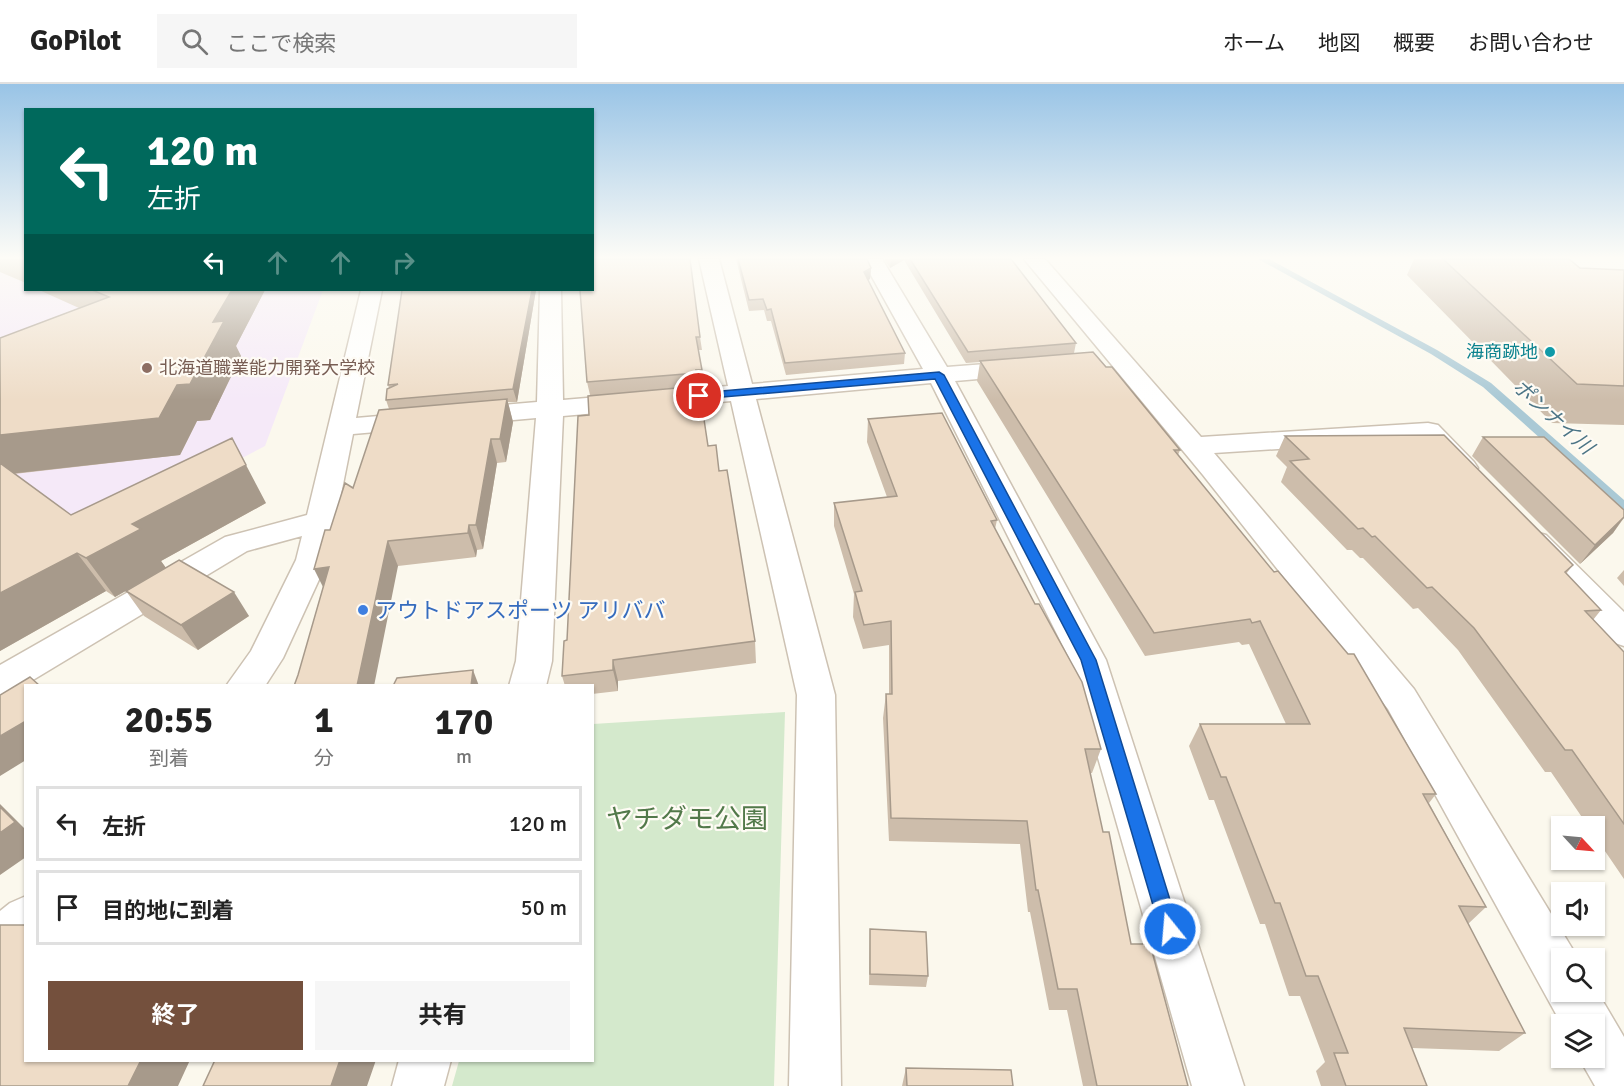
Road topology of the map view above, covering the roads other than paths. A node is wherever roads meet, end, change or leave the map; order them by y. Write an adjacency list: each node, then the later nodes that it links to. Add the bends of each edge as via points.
1 (368, 306): 10 (street)
2 (550, 306): 9 (street)
3 (720, 306): 8 (street)
4 (899, 306): 7 (street)
5 (1067, 306): 11 (street, via 1107,361)
6 (1051, 366): 7 (street)
7 (939, 375): 8 (street); 27 (street, via 1088,660)
8 (741, 392): 9 (street); 26 (street, via 816,695)
9 (550, 409): 10 (street); 18 (street, via 534,661)
10 (341, 427): 13 (street)
11 (1193, 446): 12 (street, via 1428,431); 21 (street, via 1401,699)
12 (1485, 490)
13 (320, 521): 16 (street, via 236,544); 17 (street, via 312,560 265,658)
14 (1518, 524): 15 (street)
15 (1624, 633)
16 (0, 682)
17 (246, 684)
18 (528, 684)
19 (24, 920): 20 (street)
20 (0, 942)
21 (1551, 959)
22 (1605, 1053): 24 (street)
23 (424, 1062): 25 (street)
24 (1624, 1085)
25 (418, 1086)
26 (815, 1086)
27 (1218, 1086)

